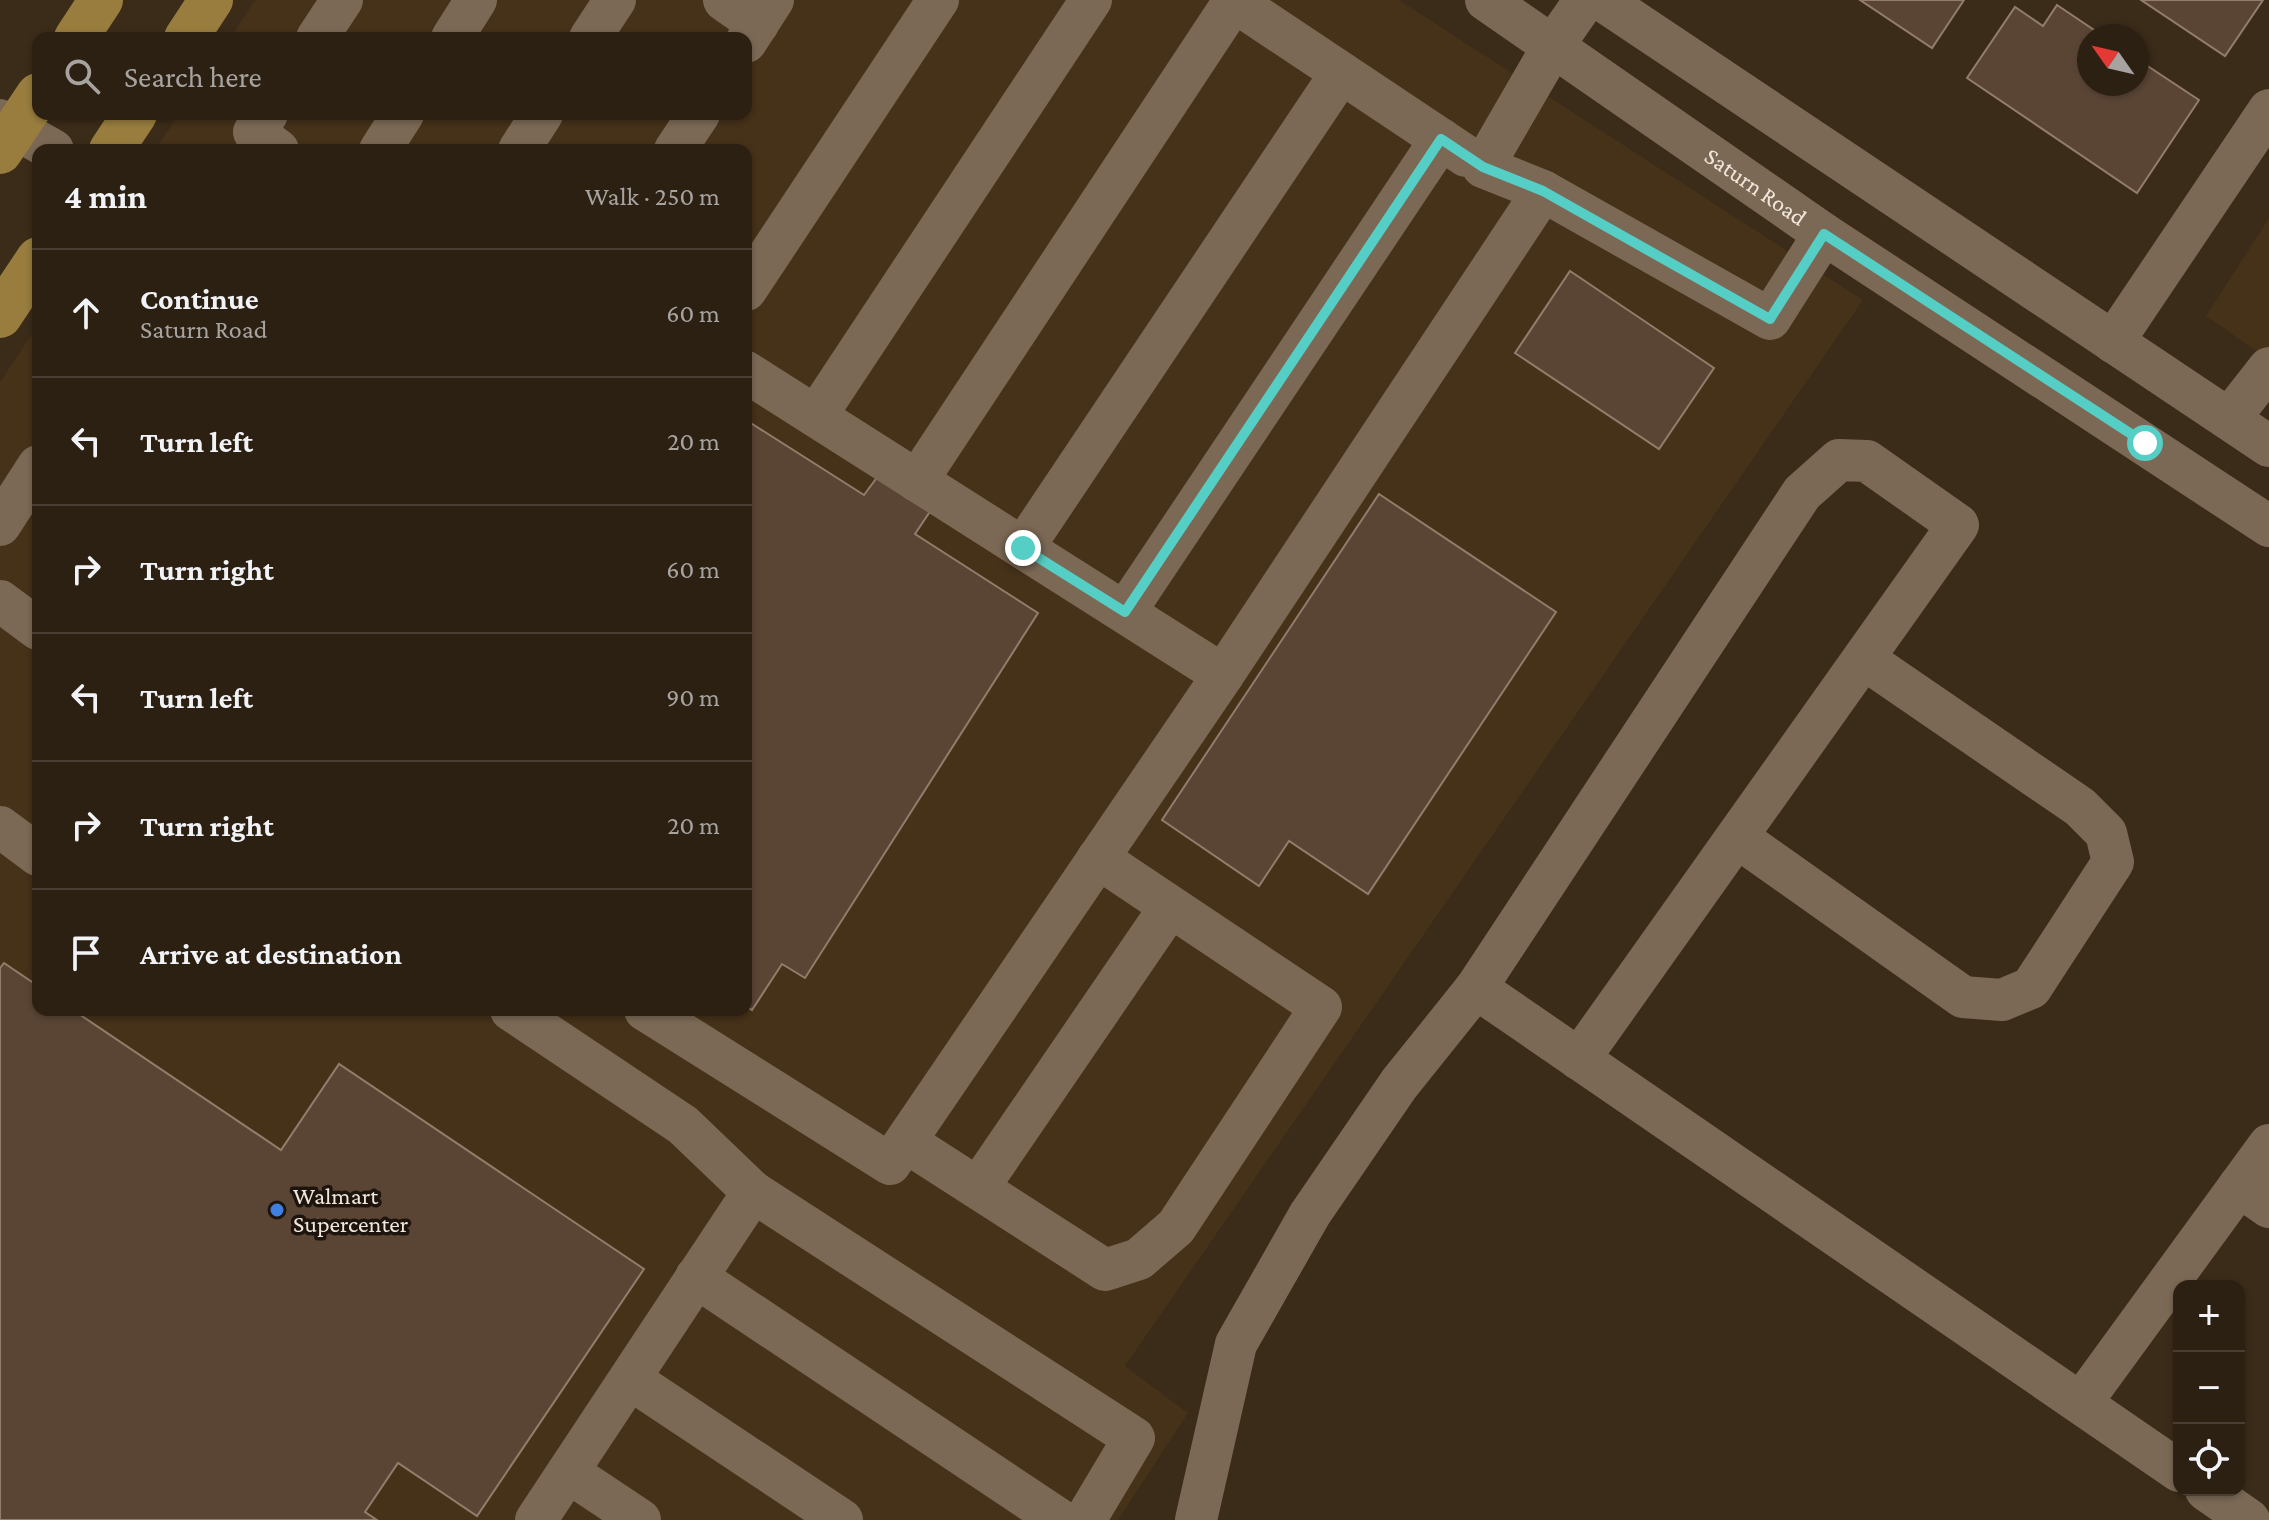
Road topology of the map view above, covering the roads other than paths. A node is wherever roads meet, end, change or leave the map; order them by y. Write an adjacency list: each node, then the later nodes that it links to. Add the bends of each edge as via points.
1 (101, 0): 14 (main road)
2 (211, 0): 15 (main road)
3 (342, 0): 16 (street)
4 (476, 0): 17 (street)
5 (615, 0): 18 (street)
6 (724, 0): 13 (street)
7 (938, 0): 39 (street)
8 (1091, 0): 44 (street)
9 (1486, 0): 19 (street, Saturn Road)
10 (1585, 0): 19 (street)
11 (1602, 0): 41 (street)
12 (1233, 1): 20 (street); 48 (street)
13 (759, 22)
14 (80, 32)
15 (190, 32)
16 (321, 32)
17 (456, 32)
18 (594, 32)
19 (1553, 46): 35 (street); 37 (street, Saturn Road)
20 (1341, 73): 28 (street); 51 (street)
21 (2269, 110): 41 (street)
22 (131, 120): 30 (main road)
23 (263, 120): 31 (street, via 254,132)
24 (399, 120): 32 (street)
25 (538, 120): 33 (street)
26 (695, 120): 34 (street)
27 (13, 124): 29 (street)
28 (1441, 139): 35 (street); 53 (street)
29 (44, 144)
30 (115, 144)
31 (270, 144)
32 (384, 144)
33 (523, 144)
34 (679, 144)
35 (1483, 167): 36 (street)
36 (1543, 191): 37 (street, via 1770,319); 56 (street)
37 (1824, 234): 50 (street, Saturn Road)
38 (32, 268): 40 (main road)
39 (752, 281)
40 (0, 316)
41 (2113, 342): 45 (street)
42 (2269, 368): 45 (street)
43 (752, 376): 44 (street)
44 (816, 416): 48 (street)
45 (2229, 419): 46 (street)
46 (2269, 446)
47 (32, 475): 49 (street)
48 (917, 481): 51 (street)
49 (0, 525)
50 (2269, 526)
51 (1023, 548): 53 (street)
52 (0, 601): 54 (street)
53 (1125, 612): 56 (street)
54 (32, 625)
55 (1864, 659): 58 (street); 58 (street, via 2080,807 2106,833 2113,862 2031,988 2002,1000 1963,997); 62 (street, via 1958,525 1867,461 1839,460 1802,493)
56 (1223, 675): 60 (street)
57 (0, 827): 59 (street)
58 (1737, 837): 65 (street)
59 (32, 851)
60 (1098, 858): 61 (street); 66 (street)
61 (1170, 907): 68 (street); 68 (street, via 1321,1007 1176,1227 1139,1259 1105,1270)
62 (1476, 988): 65 (street); 77 (street, via 1399,1084 1310,1214 1236,1344)
63 (520, 1016): 69 (street, via 683,1125)
64 (655, 1016): 66 (street, via 890,1164)
65 (1579, 1059): 73 (street)
66 (906, 1142): 68 (street)
67 (2269, 1145): 70 (street)
68 (978, 1188)
69 (753, 1192): 71 (street); 82 (street, via 1134,1438)
70 (2254, 1196): 73 (street)
71 (696, 1277): 72 (street); 81 (street)
72 (630, 1379): 75 (street); 80 (street)
73 (2081, 1403): 74 (street)
74 (2173, 1467)
75 (568, 1472): 78 (street); 79 (street)
76 (2215, 1496): 83 (street)
77 (1198, 1519)
78 (536, 1520)
79 (640, 1520)
80 (842, 1520)
81 (1060, 1520)
82 (1085, 1520)
83 (2249, 1520)

